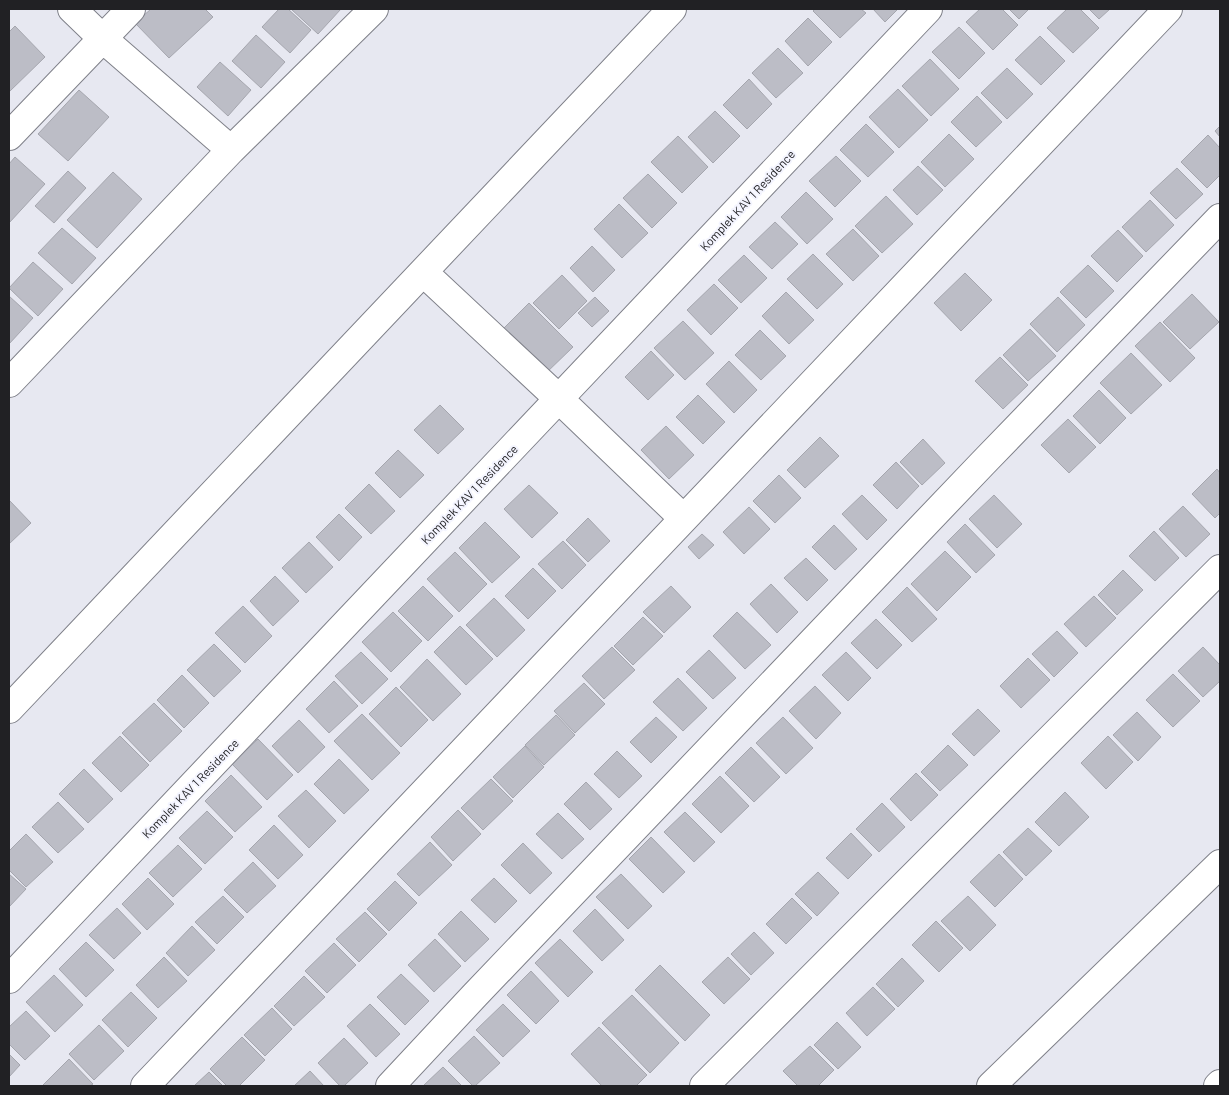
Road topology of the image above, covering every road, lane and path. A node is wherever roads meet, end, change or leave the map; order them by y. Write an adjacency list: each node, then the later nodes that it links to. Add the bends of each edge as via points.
1 (72, 9): 7 (street)
2 (131, 9): 7 (street)
3 (374, 9): 9 (street)
4 (672, 9): 11 (street)
5 (928, 9): 13 (street, Komplek KAV 1 Residence)
6 (1168, 9): 14 (street)
7 (102, 38): 8 (street); 9 (street)
8 (9, 136)
9 (231, 150): 12 (street)
10 (1220, 218): 20 (street, via 982,463)
11 (423, 272): 13 (street); 16 (street)
12 (9, 383)
13 (559, 399): 14 (street); 18 (street, Komplek KAV 1 Residence)
14 (683, 518): 19 (street)
15 (1220, 569): 21 (street)
16 (9, 708)
17 (1220, 864): 22 (street)
18 (9, 979)
19 (145, 1086)
20 (390, 1086)
21 (704, 1086)
22 (991, 1086)

